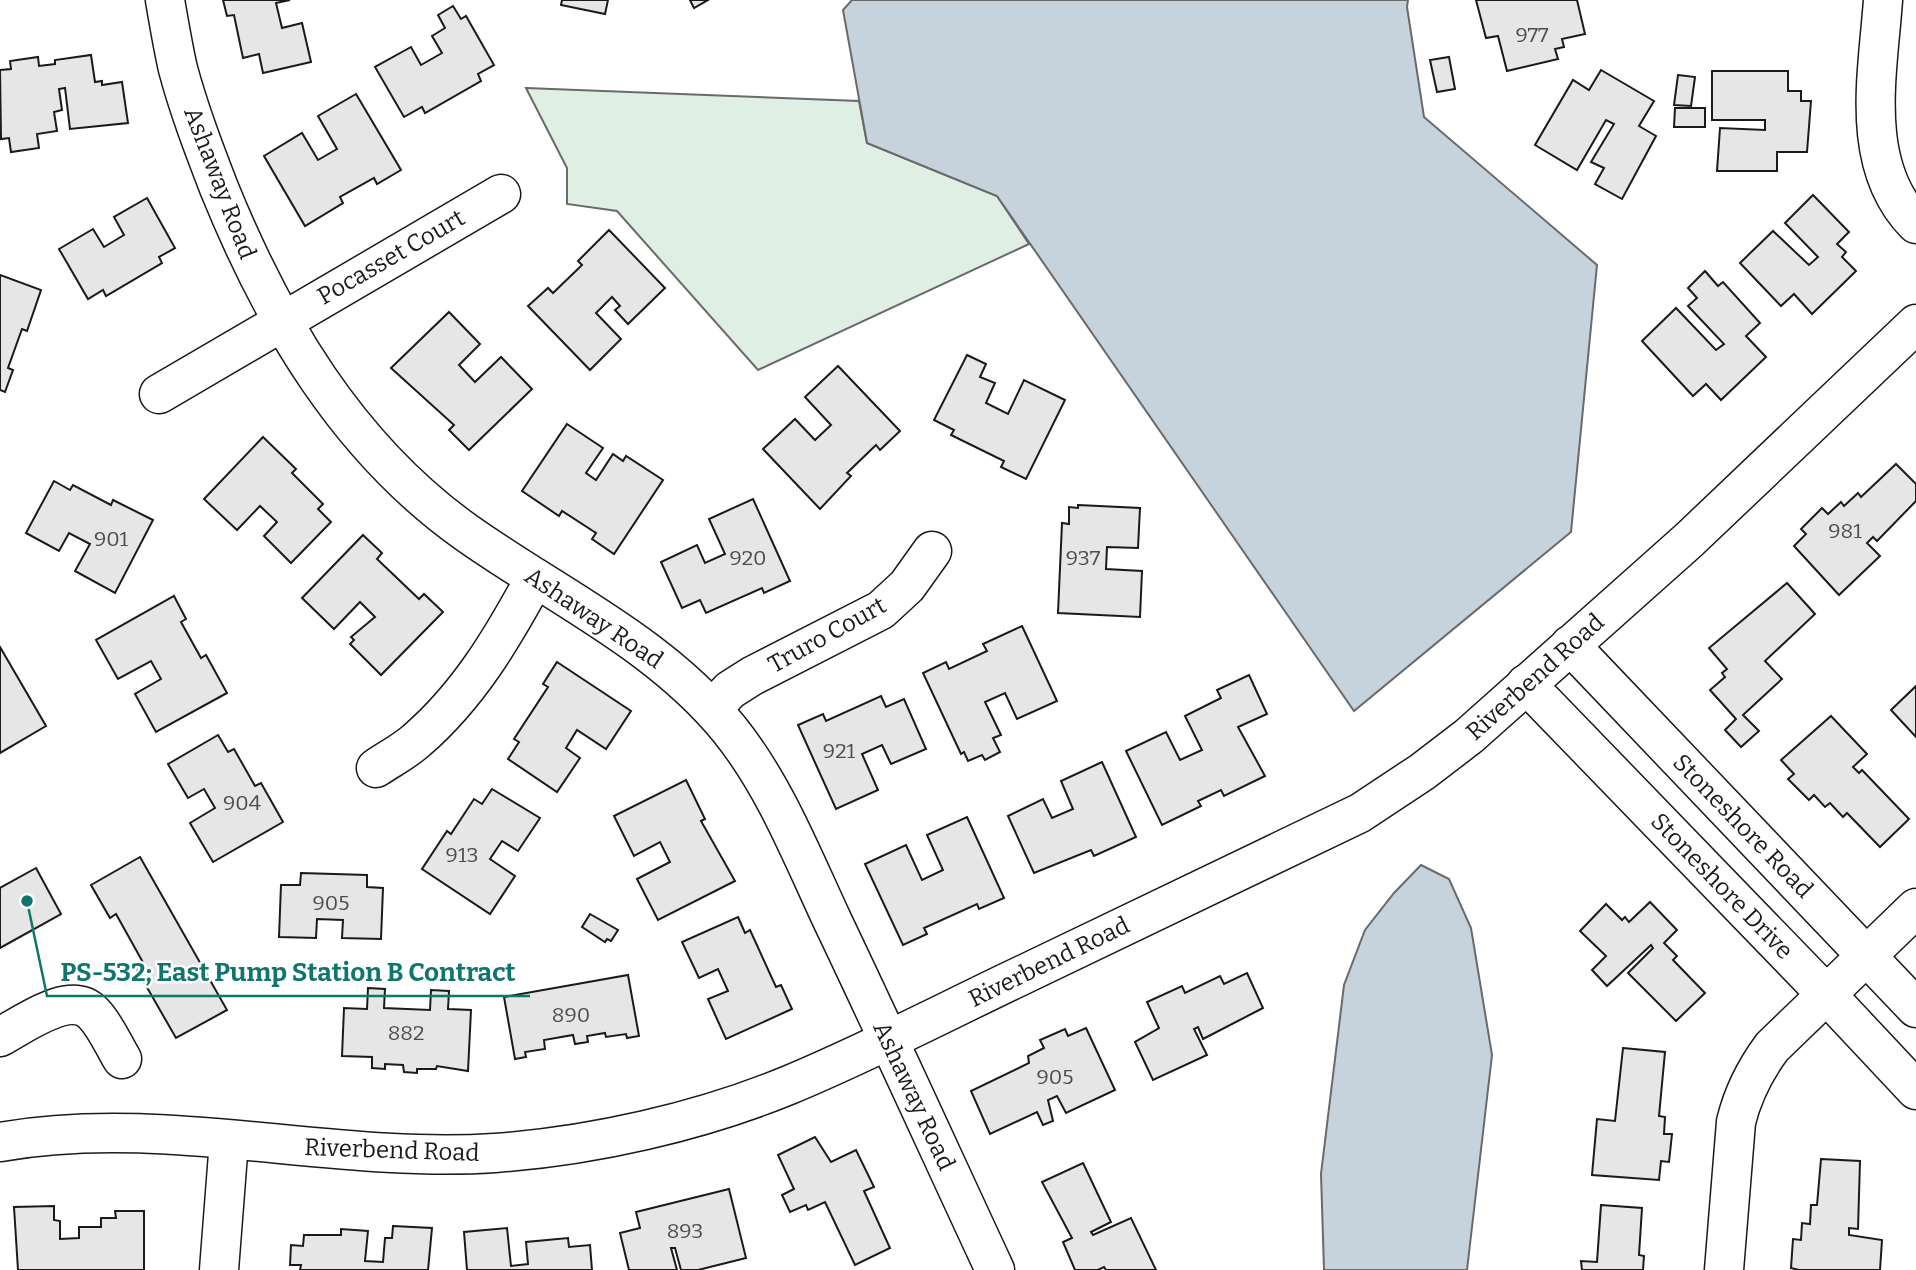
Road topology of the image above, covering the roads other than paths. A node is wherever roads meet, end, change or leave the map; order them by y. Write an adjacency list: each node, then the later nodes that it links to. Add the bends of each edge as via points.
1 (165, 0): 5 (street, Ashaway Road, via 178,68 202,144 245,252)
2 (1883, 0): 4 (street, via 1875,122 1891,187)
3 (501, 194): 5 (street, Pocasset Court)
4 (1916, 224)
5 (281, 321): 7 (street, Pocasset Court); 9 (street, Ashaway Road, via 324,390 377,454 464,532)
6 (1916, 324): 10 (street, Riverbend Road, via 1689,540)
7 (159, 394)
8 (932, 551): 12 (street, Truro Court, via 907,586 881,610 752,676)
9 (535, 578): 12 (street, Ashaway Road, via 664,663); 13 (street, via 499,643 461,695 416,741)
10 (1570, 645): 11 (street, Riverbend Road); 15 (street, Stoneshore Road)
11 (1526, 684): 16 (street, Stoneshore Drive); 19 (street, Riverbend Road, via 1469,736 1360,813)
12 (712, 709): 19 (street, Ashaway Road, via 766,781)
13 (376, 768)
14 (1916, 908): 15 (street)
15 (1866, 955): 16 (street); 17 (street, Stoneshore Road)
16 (1826, 994): 21 (street, Stoneshore Drive); 26 (street, via 1772,1047 1741,1101)
17 (1916, 1008)
18 (0, 1037): 20 (street, via 61,1005 79,1004 92,1012)
19 (890, 1041): 22 (street, Riverbend Road, via 785,1087 693,1117 599,1139 496,1153 392,1155); 25 (street, Ashaway Road)
20 (122, 1059)
21 (1916, 1090)
22 (229, 1141): 23 (street, Riverbend Road, via 110,1133); 24 (street)
23 (0, 1142)
24 (219, 1270)
25 (995, 1270)
26 (1724, 1270)

